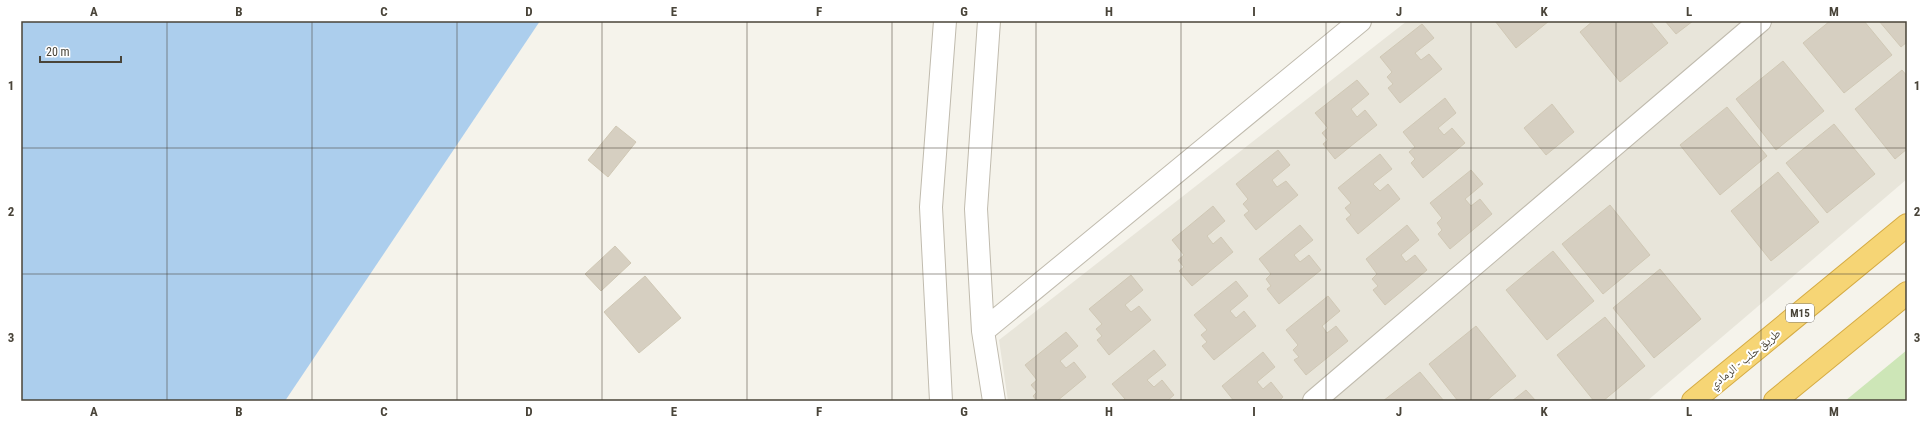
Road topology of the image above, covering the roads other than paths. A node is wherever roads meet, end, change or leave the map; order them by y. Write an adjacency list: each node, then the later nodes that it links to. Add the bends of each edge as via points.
1 (945, 21): 8 (street, via 932,207)
2 (989, 21): 7 (street, via 976,209)
3 (1360, 21): 7 (street)
4 (1760, 21): 10 (street)
5 (1907, 225): 11 (highway, طريق حلب - الرمادي / M15)
6 (1907, 293): 12 (highway)
7 (983, 331): 9 (street)
8 (941, 401)
9 (994, 401)
10 (1314, 401)
11 (1693, 401)
12 (1775, 401)

